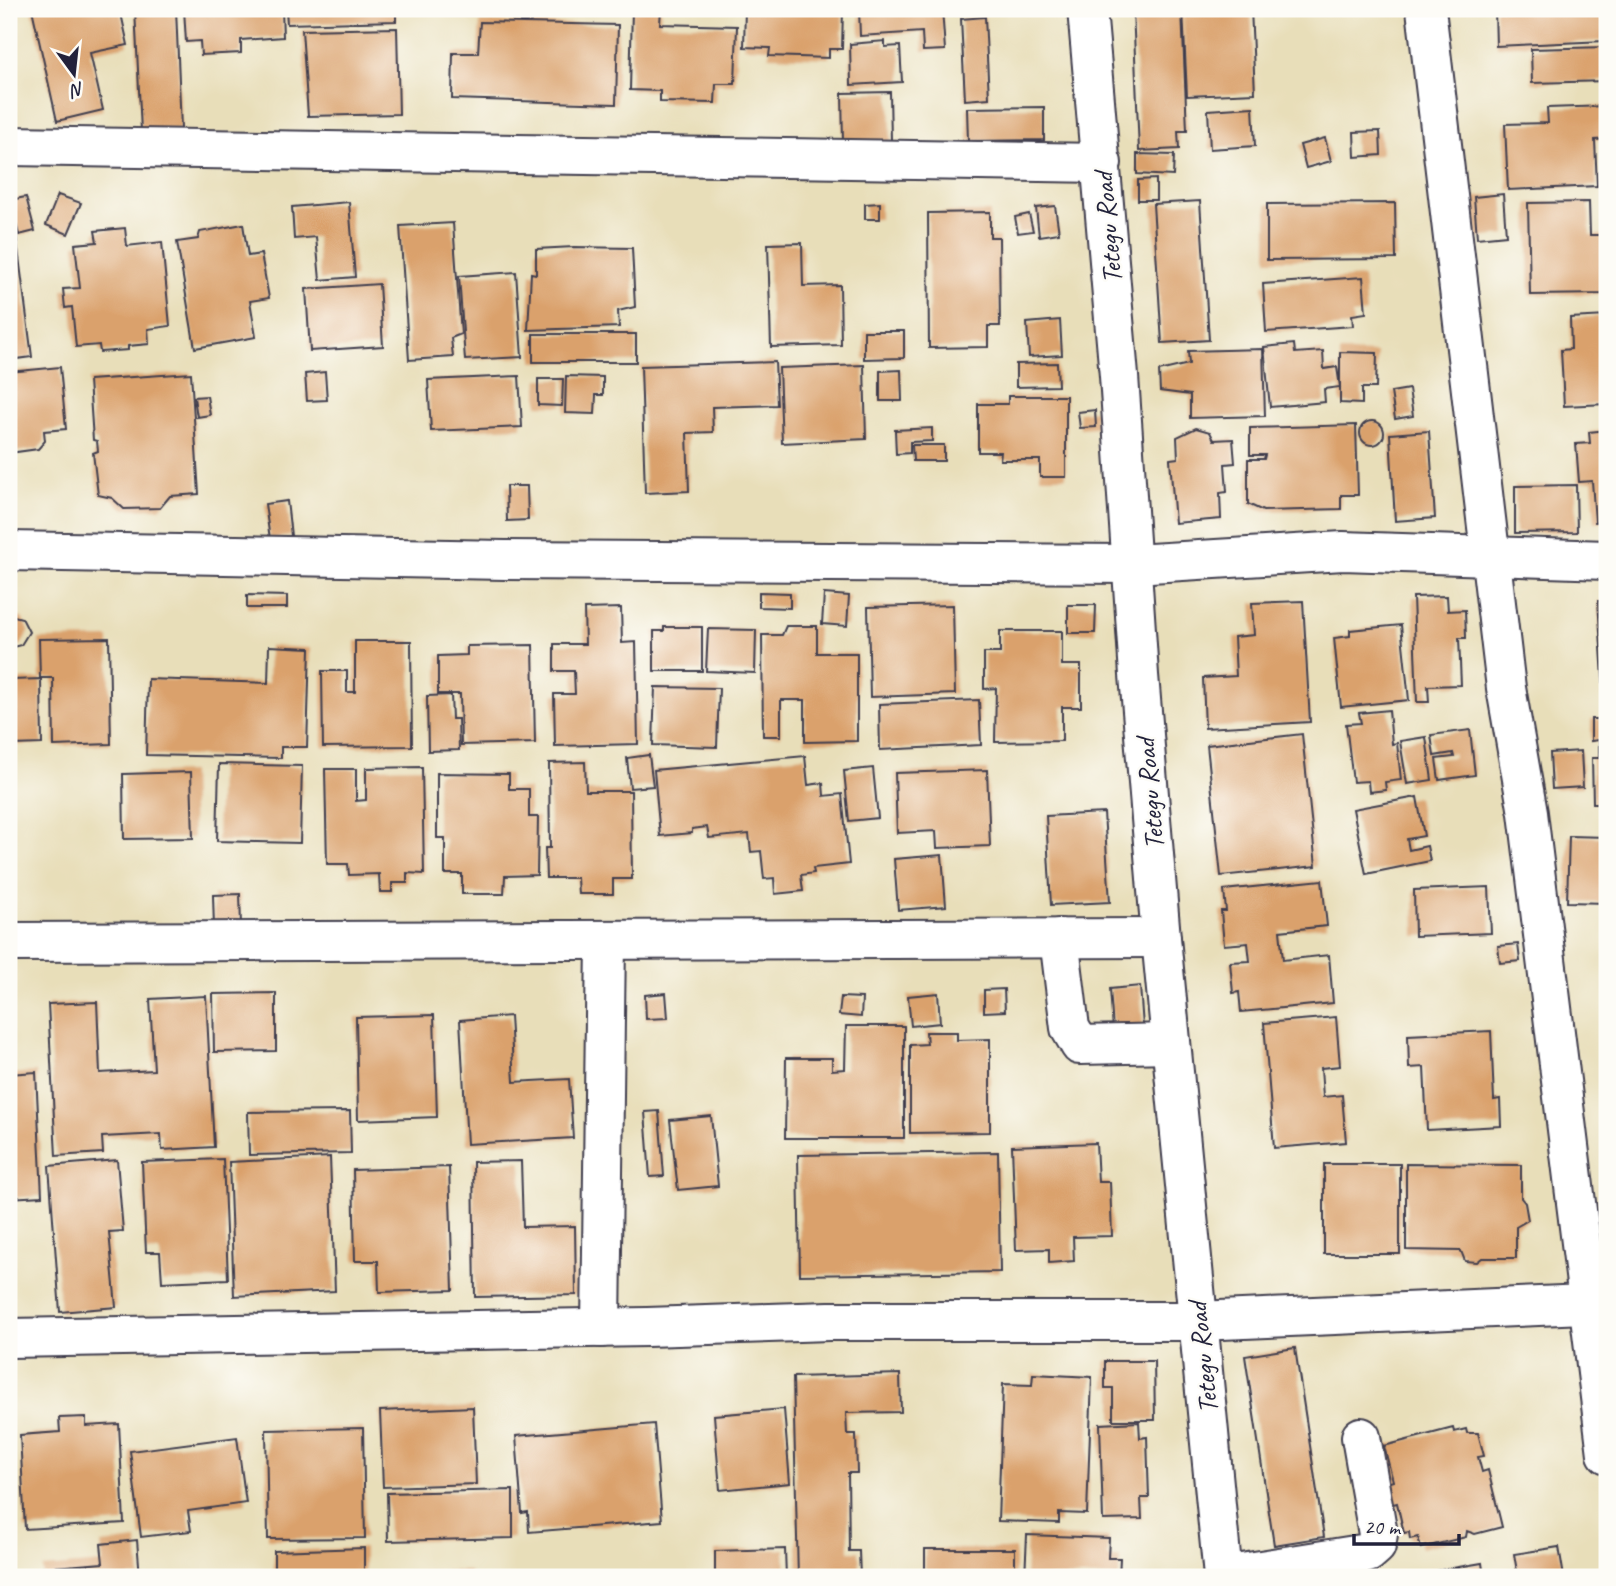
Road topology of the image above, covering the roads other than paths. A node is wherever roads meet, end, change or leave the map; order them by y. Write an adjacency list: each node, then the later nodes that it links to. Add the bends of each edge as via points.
1 (1087, 9): 4 (street, Tetegu Road)
2 (1426, 9): 6 (street)
3 (9, 146): 4 (street)
4 (1102, 163): 8 (street, Tetegu Road)
5 (9, 551): 8 (street)
6 (1491, 556): 7 (street); 8 (street, via 1343,551); 14 (street, via 1506,688)
7 (1607, 560)
8 (1134, 565): 10 (street, Tetegu Road)
9 (1059, 938): 10 (street); 11 (street); 13 (street, via 1070,1028 1080,1045)
10 (1161, 938): 13 (street, Tetegu Road)
11 (606, 940): 12 (street); 16 (street)
12 (9, 942)
13 (1171, 1043): 15 (street, Tetegu Road)
14 (1597, 1303): 15 (street); 19 (street)
15 (1198, 1321): 16 (street, via 829,1321); 20 (street, Tetegu Road)
16 (601, 1328): 17 (street)
17 (9, 1338)
18 (1361, 1437): 20 (street, via 1378,1534 1376,1546 1368,1553)
19 (1607, 1454)
20 (1223, 1577)

